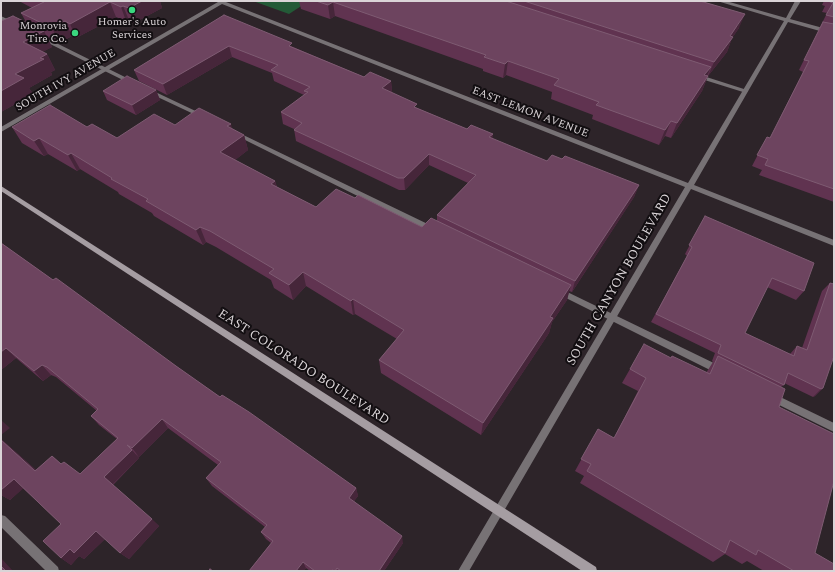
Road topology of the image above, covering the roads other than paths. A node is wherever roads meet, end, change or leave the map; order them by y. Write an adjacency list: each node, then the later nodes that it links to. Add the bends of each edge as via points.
1 (222, 1): 9 (street, SOUTH IVY AVENUE); 15 (street, EAST LEMON AVENUE)
2 (720, 1): 5 (street)
3 (798, 1): 5 (street, SOUTH CANYON BOULEVARD)
4 (1, 18): 6 (street)
5 (787, 20): 8 (street); 11 (street, SOUTH CANYON BOULEVARD)
6 (18, 26)
7 (32, 33): 9 (street)
8 (834, 33)
9 (106, 69): 12 (street); 14 (street, SOUTH IVY AVENUE)
10 (693, 74): 11 (street)
11 (745, 91): 15 (street, SOUTH CANYON BOULEVARD)
12 (213, 122)
13 (227, 129): 17 (street)
14 (1, 130)
15 (689, 186): 18 (street, EAST LEMON AVENUE); 20 (street, SOUTH CANYON BOULEVARD)
16 (1, 188): 24 (street, EAST COLORADO BOULEVARD)
17 (441, 233)
18 (834, 242)
19 (555, 289): 20 (street)
20 (612, 317): 21 (street); 24 (street, SOUTH CANYON BOULEVARD)
21 (727, 374)
22 (762, 392): 23 (street)
23 (834, 428)
24 (498, 510): 27 (street, SOUTH CANYON BOULEVARD); 28 (street, EAST COLORADO BOULEVARD)
25 (1, 520): 26 (street)
26 (54, 571)
27 (463, 571)
28 (592, 571)

